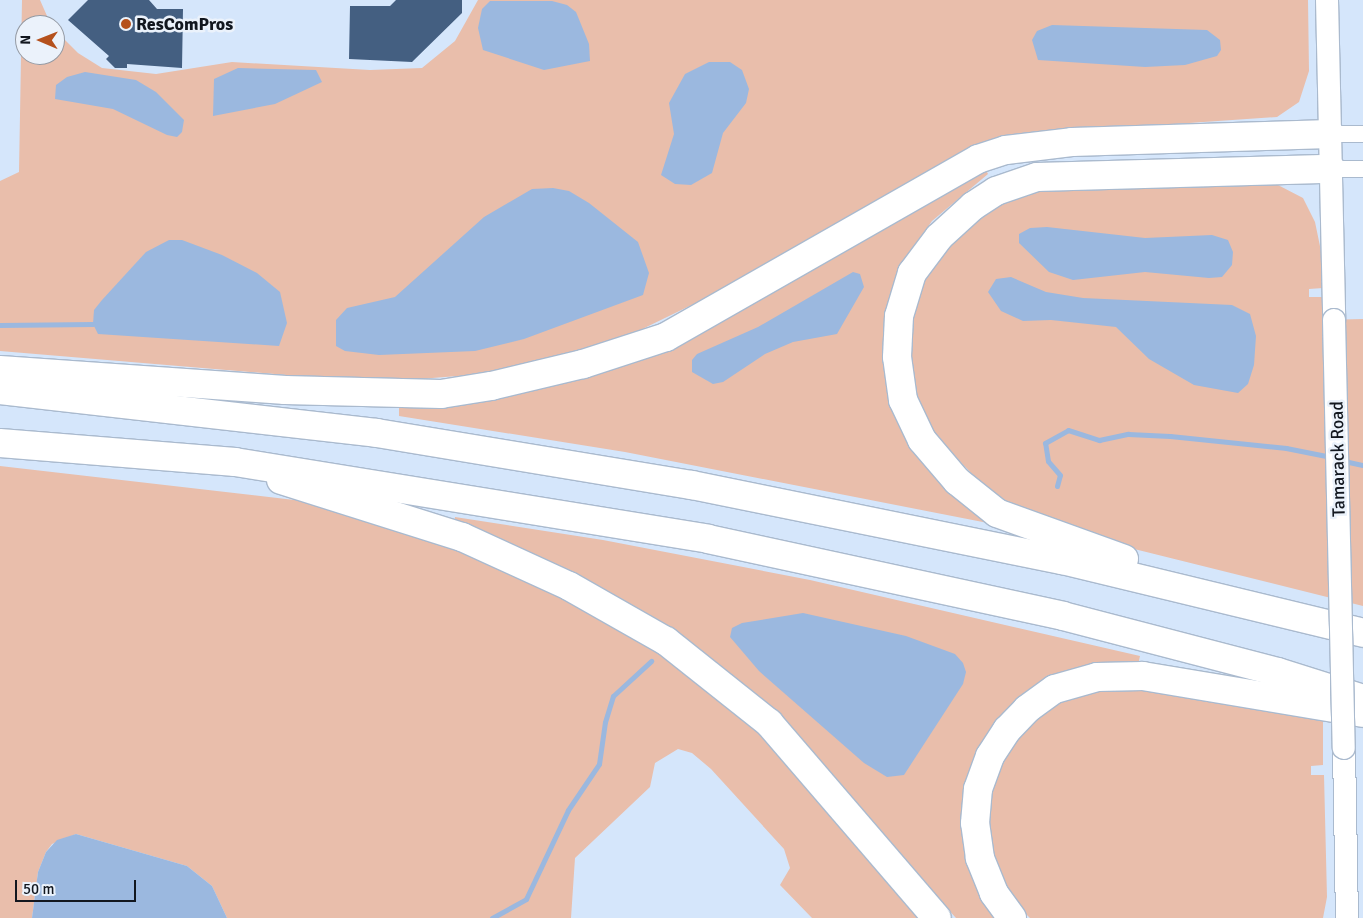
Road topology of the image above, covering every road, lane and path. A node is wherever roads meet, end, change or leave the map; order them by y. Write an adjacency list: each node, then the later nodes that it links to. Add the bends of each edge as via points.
1 (1327, 0): 2 (street, Tamarack Road)
2 (1330, 134): 3 (street); 5 (street, Tamarack Road); 6 (highway, via 1072,142 1006,150 978,159 666,338 583,364 491,386 441,394 285,390)
3 (1363, 134)
4 (1363, 169): 5 (street)
5 (1331, 170): 10 (highway, via 1110,173 1037,177 1016,183 973,206 924,255 903,295 897,337 899,378 911,423 957,481 997,513); 16 (street, Tamarack Road, bridge)
6 (0, 370)
7 (0, 390): 10 (highway, via 367,432 674,482 916,529)
8 (0, 443): 9 (highway)
9 (235, 462): 12 (highway, via 583,516 817,560 1115,629); 14 (highway, via 317,494 462,537 569,586 666,641 769,723)
10 (1306, 618): 11 (highway)
11 (1363, 633)
12 (1363, 699)
13 (1363, 713): 15 (highway, via 1143,676 1097,677 1056,689 1027,709 1006,730 990,756 978,789 975,822 980,858 994,893)
14 (937, 918)
15 (1012, 918)
16 (1347, 918)

